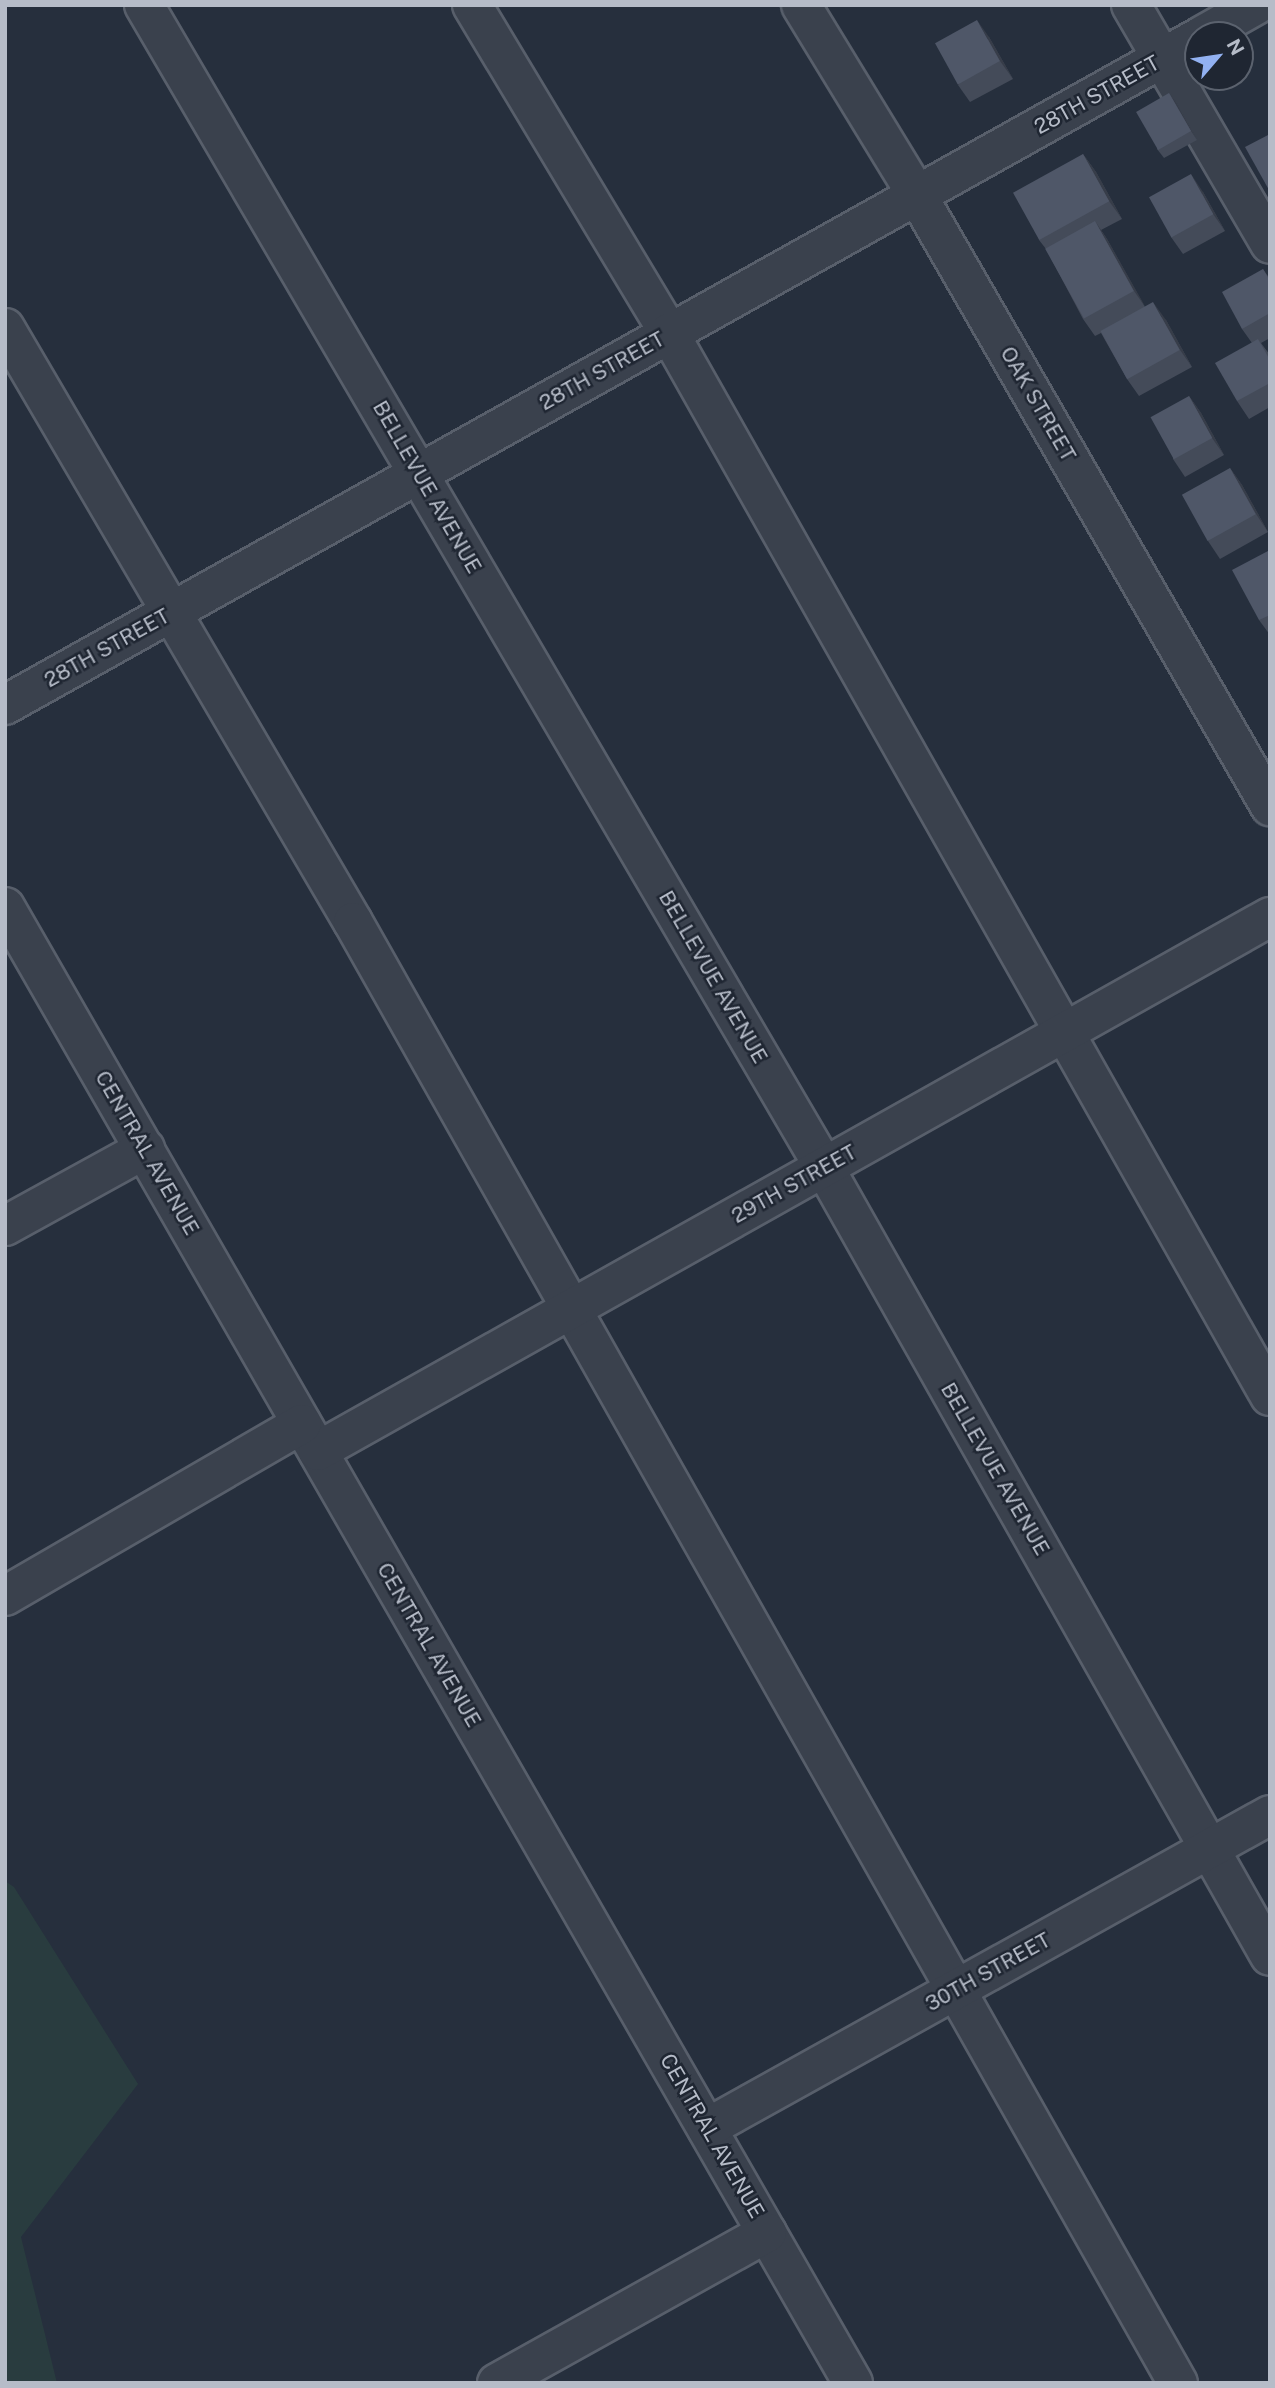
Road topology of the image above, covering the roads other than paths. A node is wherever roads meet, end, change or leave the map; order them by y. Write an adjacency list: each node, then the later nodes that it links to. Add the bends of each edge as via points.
1 (144, 5): 13 (street, BELLEVUE AVENUE)
2 (472, 5): 12 (street)
3 (801, 5): 9 (street, OAK STREET)
4 (1131, 5): 8 (street)
5 (1256, 5): 6 (street)
6 (1228, 21)
7 (1184, 46): 8 (street, 28TH STREET)
8 (1162, 58): 9 (street, 28TH STREET); 10 (street)
9 (917, 195): 12 (street, 28TH STREET); 16 (street, OAK STREET)
10 (1270, 244)
11 (5, 328): 14 (street)
12 (669, 333): 13 (street, 28TH STREET); 19 (street)
13 (419, 473): 14 (street, 28TH STREET); 21 (street, BELLEVUE AVENUE)
14 (171, 612): 15 (street, 28TH STREET); 23 (street)
15 (5, 705)
16 (1270, 806)
17 (5, 907): 20 (street, CENTRAL AVENUE)
18 (1270, 917): 19 (street, 29TH STREET)
19 (1064, 1033): 21 (street, 29TH STREET); 24 (street)
20 (145, 1149): 22 (street); 25 (street, CENTRAL AVENUE)
21 (824, 1167): 23 (street, 29TH STREET); 28 (street, BELLEVUE AVENUE)
22 (5, 1226)
23 (571, 1309): 25 (street, 29TH STREET); 30 (street)
24 (1270, 1396)
25 (310, 1437): 26 (street, 29TH STREET); 31 (street, CENTRAL AVENUE)
26 (5, 1596)
27 (1270, 1815): 28 (street, 30TH STREET)
28 (1210, 1849): 29 (street, BELLEVUE AVENUE); 30 (street, 30TH STREET)
29 (1270, 1956)
30 (956, 1990): 31 (street, 30TH STREET); 35 (street)
31 (707, 2128): 32 (street, CENTRAL AVENUE)
32 (767, 2233): 33 (street); 34 (street, CENTRAL AVENUE)
33 (497, 2383)
34 (853, 2383)
35 (1178, 2383)

